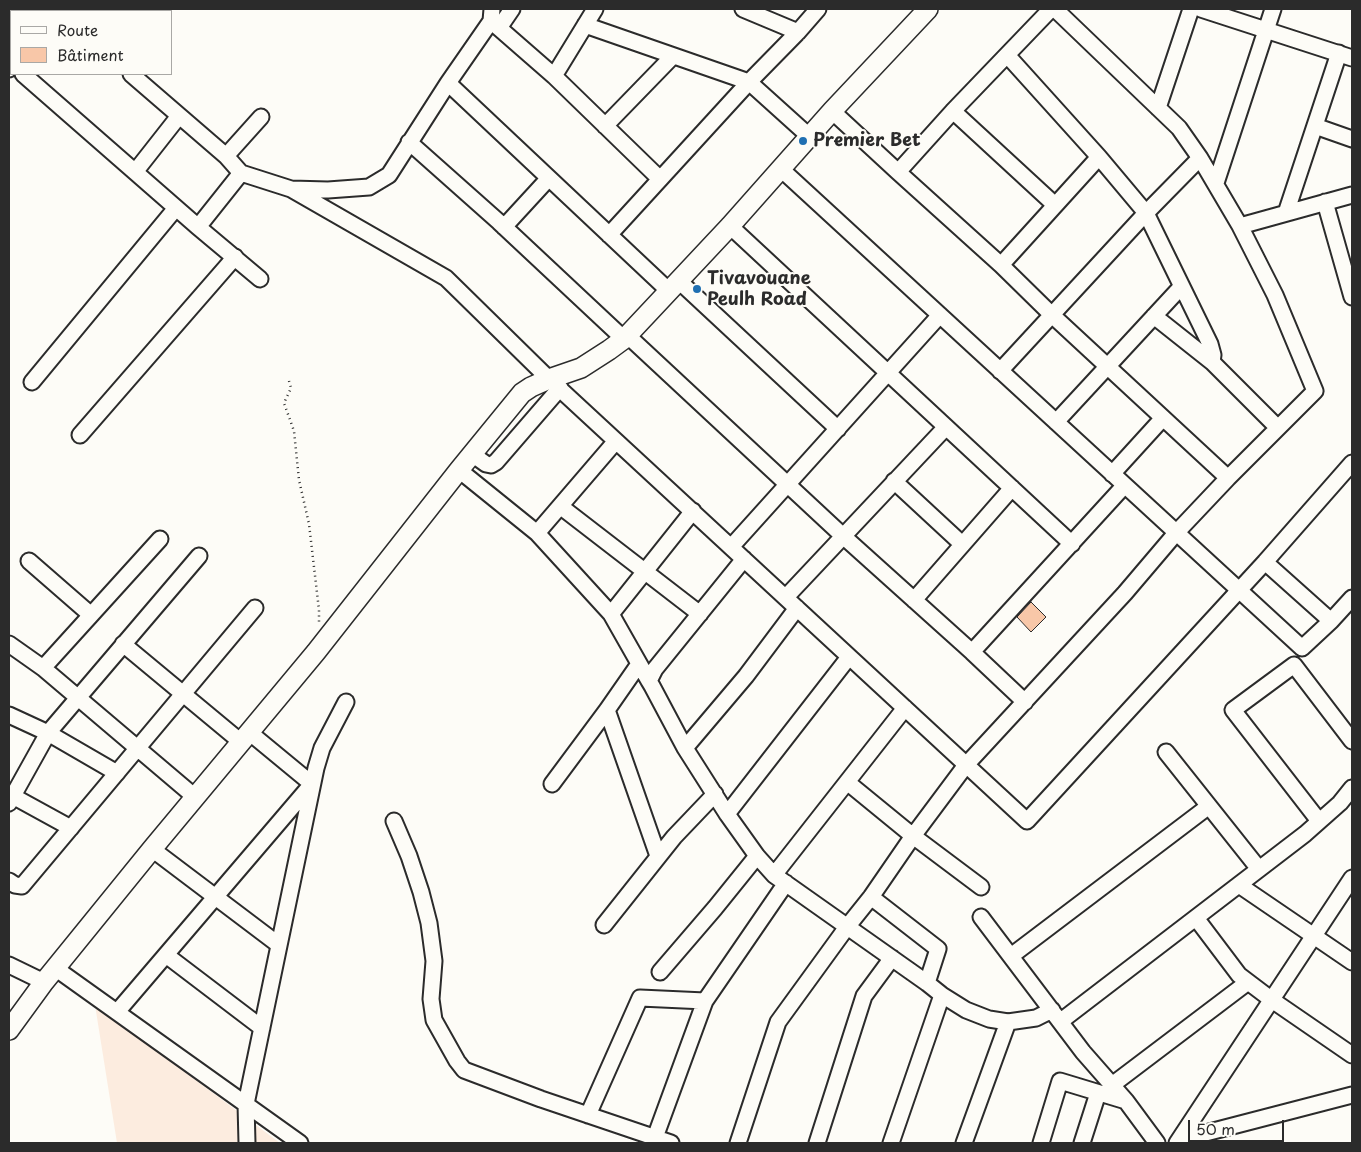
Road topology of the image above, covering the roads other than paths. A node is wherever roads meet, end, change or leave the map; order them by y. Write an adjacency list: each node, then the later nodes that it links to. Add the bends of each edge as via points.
1 (512, 9): 11 (street)
2 (595, 9): 12 (street)
3 (743, 9): 14 (street)
4 (818, 9): 14 (street)
5 (928, 9): 24 (main road)
6 (1051, 9): 15 (street)
7 (1055, 9): 23 (street)
8 (1192, 9): 23 (street)
9 (1201, 9): 13 (street)
10 (1273, 9): 13 (street)
11 (494, 19): 20 (street); 22 (street)
12 (585, 24): 16 (street); 20 (street)
13 (1266, 30): 17 (street); 42 (street)
14 (798, 32): 21 (street)
15 (1007, 55): 25 (street); 34 (street)
16 (674, 56): 21 (street); 28 (street)
17 (1345, 56): 29 (street)
18 (24, 75): 37 (street)
19 (132, 75): 26 (street)
20 (554, 76): 28 (street)
21 (749, 82): 30 (street); 41 (street)
22 (448, 83): 32 (street); 40 (street)
23 (1158, 108): 35 (street, via 1179,128)
24 (832, 110): 30 (main road); 38 (street)
25 (953, 111): 38 (street); 46 (street)
26 (178, 116): 33 (street); 37 (street)
27 (261, 118): 33 (street)
28 (605, 126): 41 (street)
29 (1315, 126): 31 (street); 49 (street)
30 (810, 137): 36 (main road)
31 (1352, 138)
32 (409, 142): 43 (street, via 389,175 369,187); 53 (street)
33 (226, 156): 39 (street)
34 (1099, 157): 46 (street); 48 (street)
35 (1200, 158): 42 (street); 48 (street)
36 (781, 169): 50 (main road); 61 (street)
37 (135, 172): 47 (street)
38 (898, 172): 56 (street)
39 (241, 173): 43 (street); 52 (street)
40 (549, 178): 53 (street); 54 (street)
41 (660, 179): 54 (street)
42 (1216, 183): 51 (street)
43 (291, 189): 70 (street, via 446,278)
44 (1352, 194): 45 (street)
45 (1324, 202): 49 (street); 60 (street)
46 (1056, 205): 56 (street)
47 (176, 208): 52 (street); 69 (street)
48 (1146, 212): 59 (street); 62 (street)
49 (1286, 213): 51 (street)
50 (730, 226): 58 (main road); 68 (street)
51 (1240, 226): 74 (street, via 1275,295 1315,392)
52 (198, 227): 55 (street)
53 (504, 227): 64 (street)
54 (609, 235): 58 (street)
55 (235, 257): 57 (street); 76 (street)
56 (1001, 265): 62 (street)
57 (260, 279)
58 (674, 286): 64 (main road); 75 (street)
59 (1181, 287): 63 (street); 65 (street, via 1210,344)
60 (1352, 297)
61 (940, 315): 67 (street); 68 (street)
62 (1052, 315): 66 (street); 67 (street)
63 (1154, 316): 65 (street); 66 (street)
64 (625, 337): 70 (main road, via 595,360); 84 (street)
65 (1212, 362): 74 (street)
66 (1107, 367): 71 (street); 72 (street)
67 (1000, 371): 72 (street)
68 (888, 373): 73 (street); 75 (street)
69 (32, 382)
70 (554, 384): 77 (street); 78 (main road, via 531,387 522,393); 78 (street, via 496,462 486,464)
71 (1163, 418): 81 (street); 82 (street)
72 (1056, 422): 81 (street)
73 (946, 426): 83 (street); 86 (street)
74 (1278, 428): 82 (street)
75 (838, 429): 84 (street)
76 (80, 435)
77 (616, 440): 87 (street); 88 (street)
78 (472, 454): 80 (main road)
79 (1352, 463): 99 (street)
80 (458, 470): 89 (street); 126 (main road)
81 (1112, 474): 85 (street)
82 (1228, 478): 90 (street)
83 (894, 482): 91 (street); 93 (street)
84 (788, 484): 91 (street); 95 (street)
85 (1124, 486): 90 (street); 94 (street)
86 (1012, 488): 93 (street); 94 (street)
87 (560, 506): 89 (street); 100 (street)
88 (693, 511): 95 (street); 100 (street)
89 (537, 533): 107 (street)
90 (1176, 533): 101 (street); 121 (street)
91 (844, 536): 102 (street); 104 (street)
92 (160, 539): 109 (street)
93 (962, 544): 104 (street)
94 (1072, 544): 113 (street)
95 (731, 547): 97 (street)
96 (199, 556): 112 (street)
97 (744, 559): 102 (street); 108 (street)
98 (29, 561): 109 (street)
99 (1265, 562): 101 (street); 110 (street)
100 (645, 571): 107 (street); 108 (street)
101 (1239, 591): 110 (street, via 1302,648); 131 (street, via 1027,821)
102 (786, 598): 106 (street)
103 (1352, 598): 110 (street)
104 (914, 600): 113 (street)
105 (255, 608): 118 (street)
106 (797, 608): 114 (street); 128 (street, via 746,676)
107 (611, 614): 115 (street)
108 (700, 614): 117 (street, via 655,669)
109 (91, 615): 116 (street)
110 (1331, 621)
111 (9, 644): 116 (street)
112 (123, 644): 118 (street); 119 (street)
113 (972, 652): 121 (street)
114 (849, 657): 122 (street); 141 (street)
115 (639, 664): 117 (street); 123 (street)
116 (43, 668): 119 (street)
117 (649, 682): 128 (street)
118 (183, 693): 126 (street); 129 (street)
119 (77, 698): 125 (street); 129 (street)
120 (346, 702): 134 (street, via 322,748)
121 (1025, 702): 131 (street)
122 (904, 708): 131 (street); 133 (street)
123 (607, 710): 135 (street); 147 (street)
124 (9, 715): 125 (street)
125 (48, 733): 132 (street); 138 (street)
126 (245, 737): 134 (street); 139 (main road)
127 (1352, 741): 143 (street, via 1294,665 1232,710)
128 (685, 748): 137 (street)
129 (137, 749): 132 (street); 139 (street)
130 (1166, 752): 140 (street)
131 (966, 765): 145 (street)
132 (117, 773): 144 (street)
133 (846, 782): 145 (street); 151 (street)
134 (312, 784): 155 (street); 162 (street)
135 (552, 784)
136 (1352, 788): 143 (street)
137 (715, 794): 141 (street); 147 (street)
138 (10, 797): 144 (street)
139 (195, 797): 146 (main road)
140 (1208, 806): 149 (street); 164 (street)
141 (727, 814): 148 (street)
142 (394, 821): 186 (street, via 409,856 429,923 434,961 431,999 434,1020 457,1062 464,1070)
143 (1319, 821): 149 (street)
144 (71, 828): 152 (street, via 22,886)
145 (914, 836): 154 (street); 156 (street)
146 (152, 849): 155 (street); 169 (main road)
147 (658, 856): 159 (street)
148 (757, 856): 151 (street); 168 (street)
149 (1258, 869): 153 (street)
150 (1352, 878): 161 (street)
151 (780, 879): 160 (street); 174 (street)
152 (9, 881)
153 (1239, 885): 158 (street); 161 (street)
154 (981, 887)
155 (216, 897): 162 (street); 163 (street)
156 (871, 897): 160 (street); 171 (street, via 938,949)
157 (980, 917): 164 (street)
158 (1196, 918): 170 (street, via 1239,975); 176 (street)
159 (604, 925)
160 (847, 927): 165 (street); 191 (street, via 778,1022)
161 (1314, 936): 166 (street); 173 (street)
162 (279, 944): 178 (street)
163 (166, 955): 175 (street); 178 (street)
164 (1011, 956): 176 (street)
165 (892, 958): 171 (street); 192 (street, via 864,996)
166 (1352, 962)
167 (9, 965): 169 (street)
168 (660, 972)
169 (50, 975): 175 (street); 179 (main road)
170 (1248, 982): 173 (street); 181 (street)
171 (927, 983): 172 (street)
172 (942, 995): 177 (street, via 966,1010); 193 (street)
173 (1272, 1000): 180 (street); 198 (street)
174 (706, 1001): 186 (street, via 640,998); 187 (street)
175 (117, 1012): 185 (street)
176 (1056, 1016): 177 (street); 181 (street)
177 (1008, 1022): 194 (street)
178 (262, 1028): 185 (street)
179 (9, 1030)
180 (1352, 1055)
181 (1112, 1085): 184 (street)
182 (1098, 1093): 184 (street); 195 (street, via 1060,1082); 196 (street)
183 (1352, 1095): 198 (street, via 1194,1136)
184 (1126, 1102): 197 (street)
185 (246, 1104): 188 (street); 189 (street)
186 (588, 1115): 187 (street)
187 (654, 1140): 190 (street)
188 (247, 1143)
189 (300, 1143)
190 (671, 1143)
191 (738, 1143)
192 (817, 1143)
193 (891, 1143)
194 (964, 1143)
195 (1042, 1143)
196 (1082, 1143)
197 (1157, 1143)
198 (1179, 1143)

